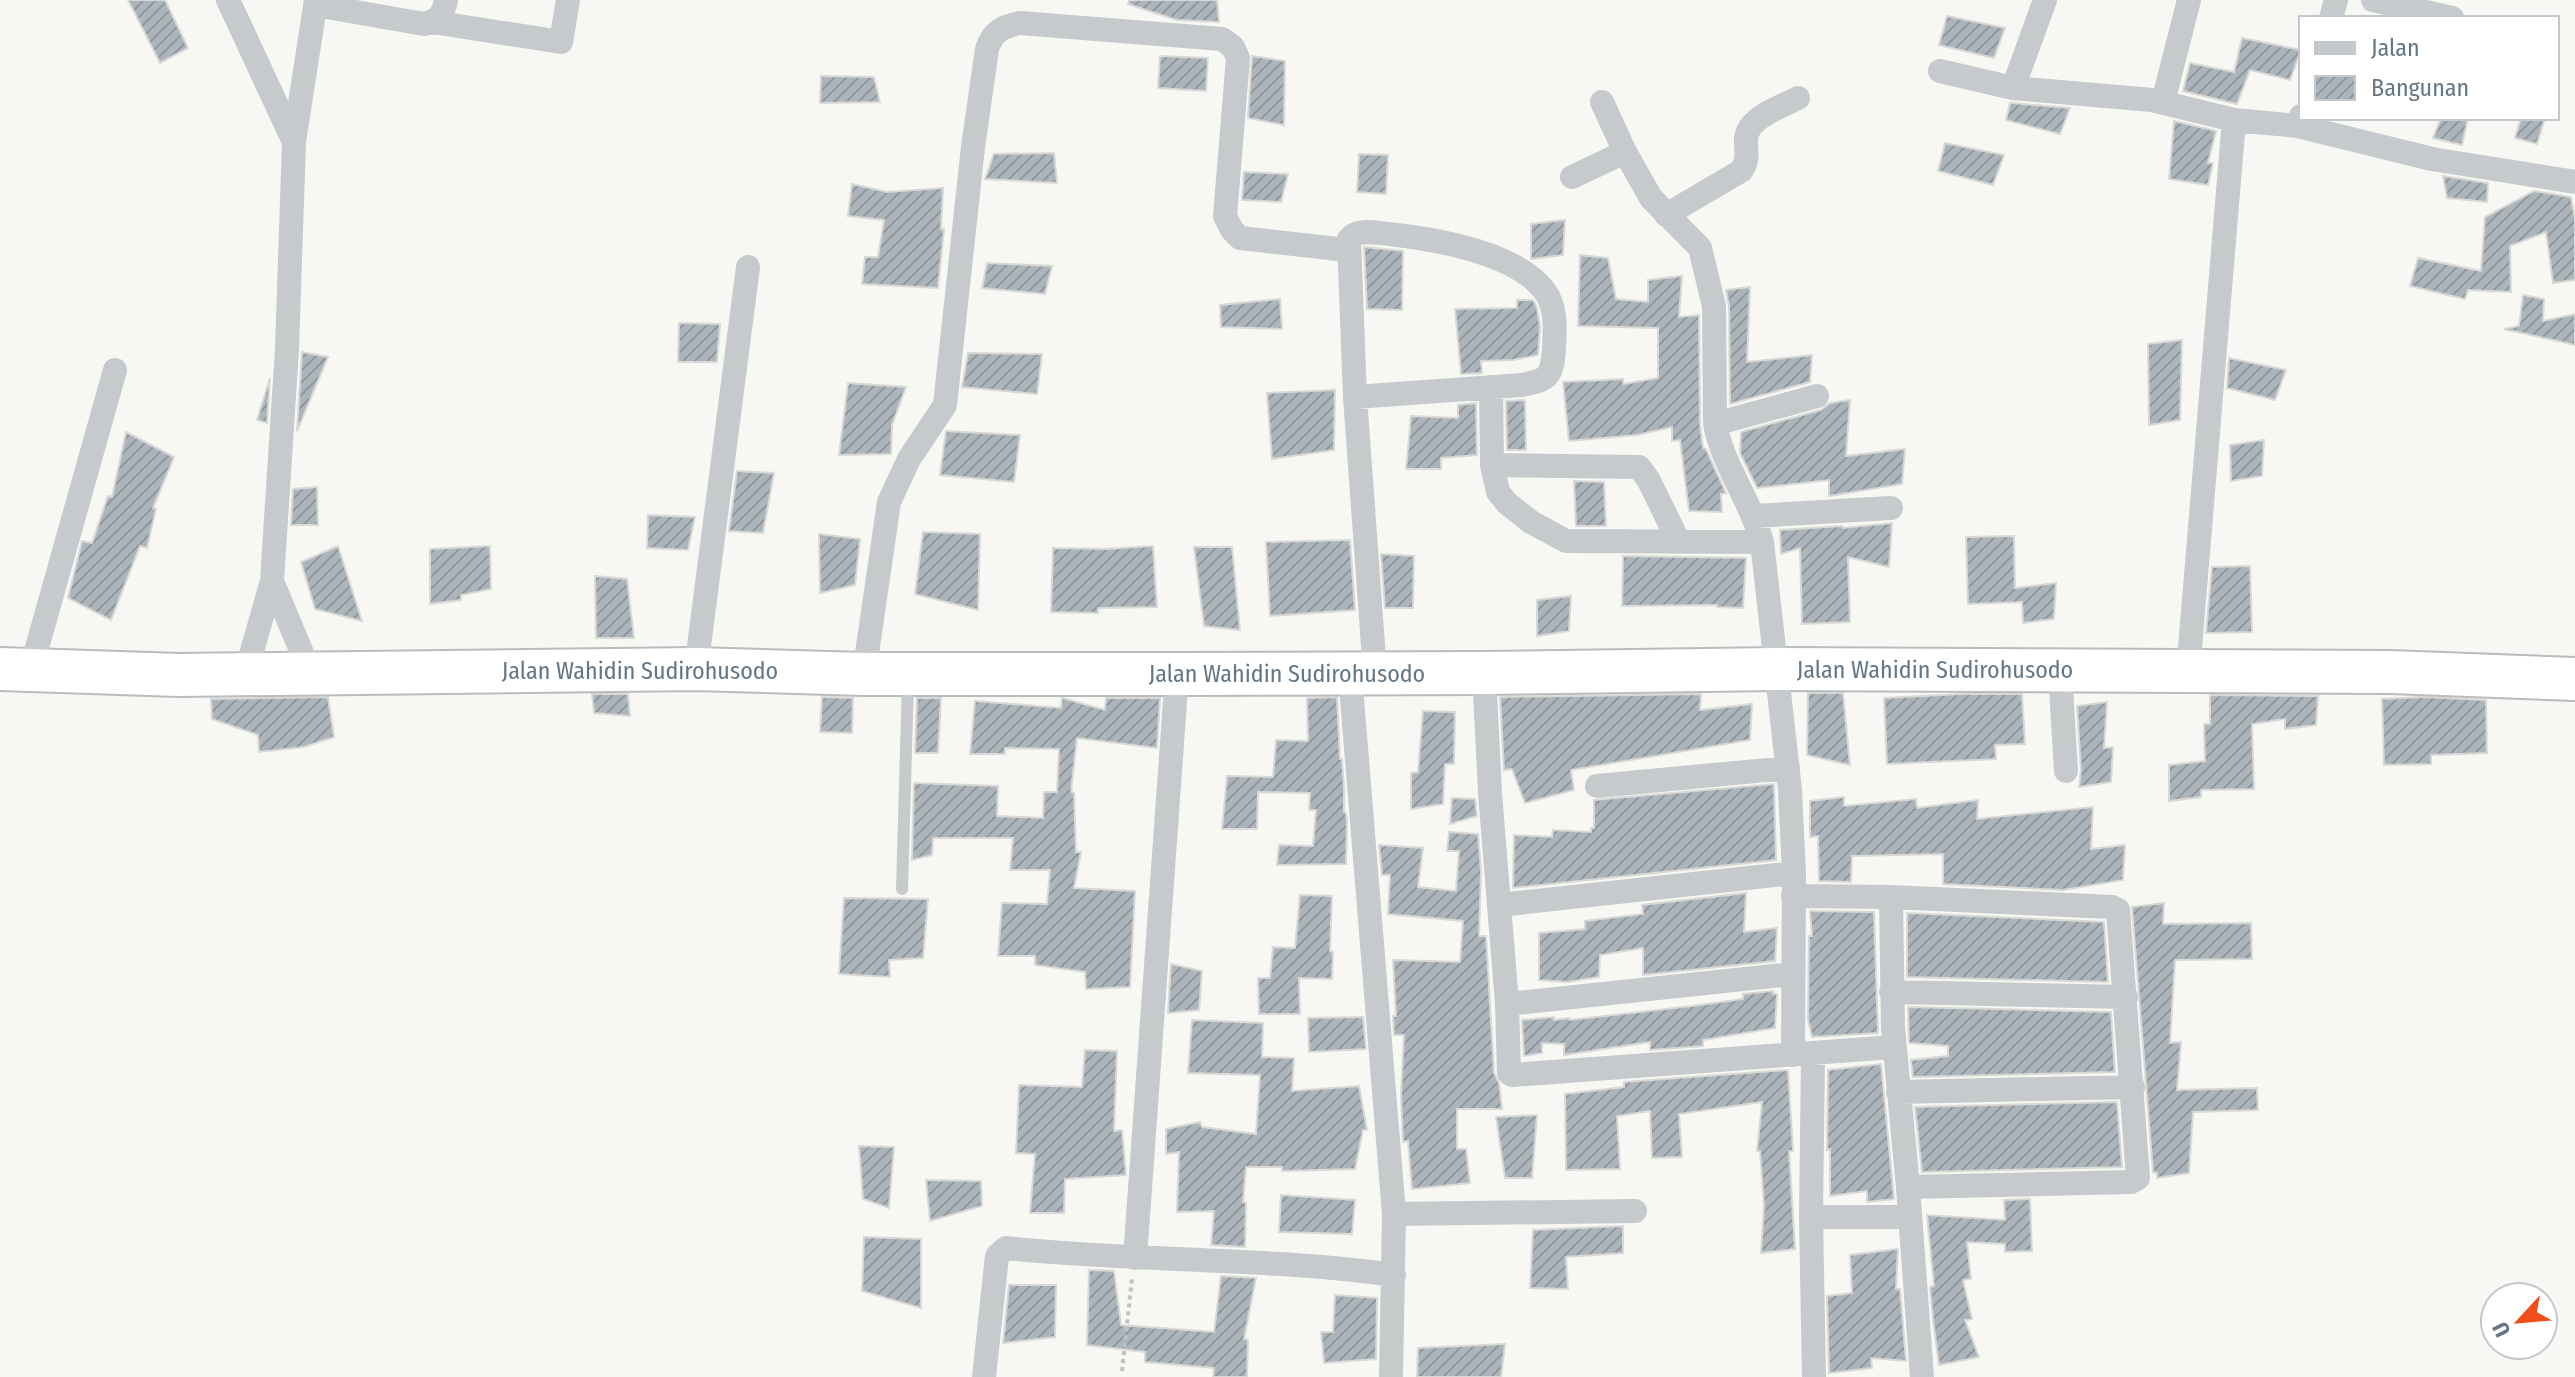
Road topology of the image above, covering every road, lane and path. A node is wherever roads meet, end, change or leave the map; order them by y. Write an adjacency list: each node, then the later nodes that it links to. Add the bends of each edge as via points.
1 (228, 0): 17 (street)
2 (446, 0): 9 (street)
3 (568, 0): 9 (street, via 561,42)
4 (2045, 0): 11 (street)
5 (2189, 0): 14 (street)
6 (2373, 0): 8 (street)
7 (316, 2): 9 (street); 17 (street)
8 (2443, 16)
9 (433, 22)
10 (1940, 71): 11 (street)
11 (2013, 88): 14 (street)
12 (1798, 98): 21 (street, via 1751,126 1741,171)
13 (1602, 102): 18 (street)
14 (2163, 102): 15 (street)
15 (2234, 120): 16 (street); 41 (street)
16 (2299, 121): 20 (street, via 2432,159)
17 (294, 142): 34 (street)
18 (1625, 152): 19 (street); 21 (street)
19 (1572, 177)
20 (2575, 182)
21 (1666, 215): 28 (street, via 1700,248 1707,271 1714,306)
22 (1347, 250): 25 (street, via 1349,239 1360,232 1431,239 1500,261 1538,284 1551,301 1554,319 1550,373 1540,381); 27 (street); 44 (street, via 1240,238 1232,230 1225,216 1238,58 1222,39 1020,23 993,34 973,147 945,405 909,459 889,502)
23 (748, 267): 36 (street)
24 (115, 370): 35 (street)
25 (1491, 387): 27 (street); 29 (street)
26 (1817, 396): 28 (street)
27 (1355, 397): 42 (street)
28 (1715, 424): 31 (street)
29 (1492, 465): 32 (street, via 1507,503 1559,539); 32 (street, via 1639,467)
30 (1891, 508): 31 (street)
31 (1754, 516): 33 (street)
32 (1679, 542): 33 (street)
33 (1762, 542): 37 (street)
34 (272, 581): 39 (street); 40 (street)
35 (16, 669): 39 (highway, Jalan Wahidin Sudirohusodo)
36 (696, 669): 40 (highway, Jalan Wahidin Sudirohusodo); 44 (highway, Jalan Wahidin Sudirohusodo)
37 (1776, 669): 38 (highway, Jalan Wahidin Sudirohusodo); 43 (highway, Jalan Wahidin Sudirohusodo); 48 (street)
38 (2060, 671): 41 (highway, Jalan Wahidin Sudirohusodo); 49 (street)
39 (246, 672): 40 (highway, Jalan Wahidin Sudirohusodo)
40 (310, 672)
41 (2188, 672): 47 (highway, Jalan Wahidin Sudirohusodo)
42 (1362, 673): 43 (highway, Jalan Wahidin Sudirohusodo); 46 (highway, Jalan Wahidin Sudirohusodo); 65 (street)
43 (1484, 673): 54 (street)
44 (864, 674): 45 (highway, Jalan Wahidin Sudirohusodo)
45 (909, 674): 46 (highway, Jalan Wahidin Sudirohusodo); 52 (lane)
46 (1177, 674): 68 (street)
47 (2575, 679)
48 (1788, 768): 50 (street); 51 (street)
49 (2066, 771)
50 (1597, 786)
51 (1794, 885): 53 (street); 54 (street); 55 (street)
52 (902, 889)
53 (1891, 897): 56 (street); 57 (street, via 2117,909)
54 (1499, 905): 58 (street)
55 (1792, 974): 58 (street); 60 (street)
56 (1891, 992): 57 (street); 59 (street)
57 (2126, 997): 61 (street)
58 (1507, 1004): 60 (street, via 1512,1075)
59 (1894, 1047): 60 (street); 62 (street)
60 (1803, 1055): 66 (street)
61 (2133, 1087): 62 (street); 63 (street, via 2139,1170 2134,1181)
62 (1898, 1092): 63 (street)
63 (1908, 1187): 67 (street)
64 (1635, 1211): 65 (street)
65 (1394, 1214): 69 (street)
66 (1811, 1217): 67 (street); 73 (street)
67 (1910, 1217): 74 (street)
68 (1135, 1258): 69 (street); 70 (path); 71 (street, via 1003,1249 997,1256)
69 (1394, 1275): 72 (street)
70 (1122, 1371)
71 (984, 1377)
72 (1391, 1377)
73 (1814, 1377)
74 (1922, 1377)

